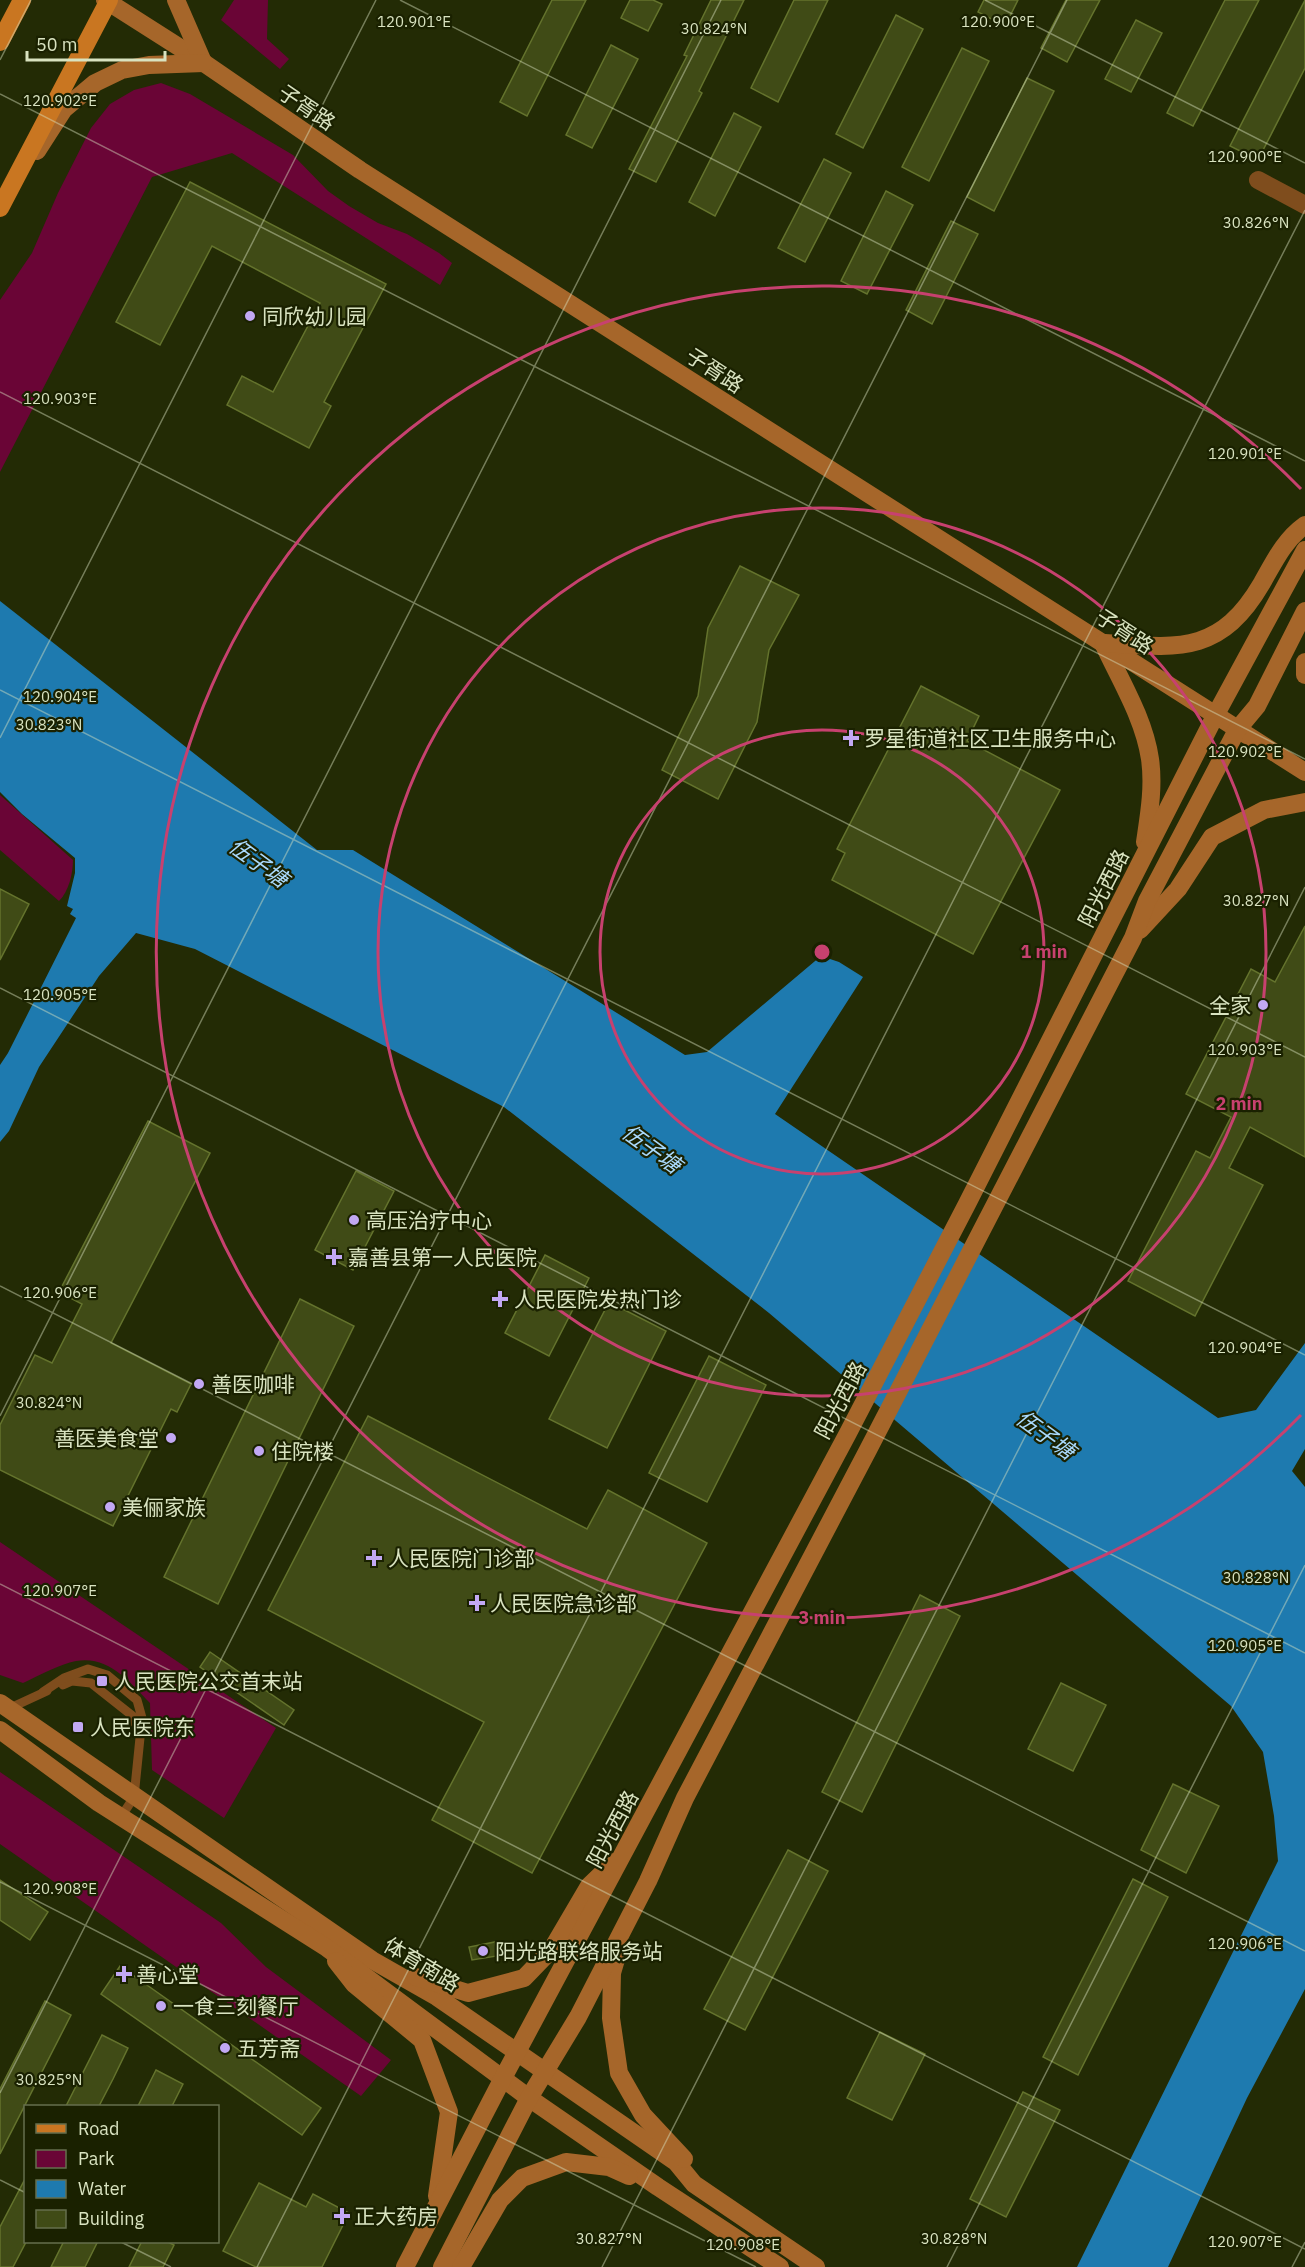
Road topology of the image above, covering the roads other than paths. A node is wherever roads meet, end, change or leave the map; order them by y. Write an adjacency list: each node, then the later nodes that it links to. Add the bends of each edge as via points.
1 (22, 0): 4 (main road)
2 (176, 0): 5 (main road)
3 (107, 1): 5 (main road, 子胥路); 7 (main road)
4 (0, 42)
5 (204, 63): 7 (main road, via 149,65 122,70 95,83 64,109); 12 (main road, 子胥路, via 360,170)
6 (1258, 180): 8 (street)
7 (4, 200)
8 (1305, 204)
9 (1305, 525): 12 (main road, via 1286,542 1250,603 1224,629 1194,644 1156,647)
10 (1305, 550): 15 (main road, 阳光西路)
11 (1305, 611): 16 (main road, via 1257,706)
12 (1103, 643): 15 (main road, 子胥路); 19 (main road, via 1137,715 1150,759 1151,801)
13 (1305, 662): 14 (main road)
14 (1305, 675)
15 (1215, 716): 16 (main road, 子胥路); 19 (main road, 阳光西路)
16 (1237, 730): 17 (main road, 子胥路); 20 (main road, via 1147,902)
17 (1305, 772)
18 (1305, 802): 20 (main road, via 1264,810 1212,837 1178,889)
19 (1142, 859): 27 (main road, 阳光西路, via 847,1435)
20 (1133, 938): 28 (main road, via 685,1798)
21 (43, 1692): 22 (lane); 24 (lane, via 72,1681 91,1683 134,1717); 24 (lane, via 88,1669 107,1674 138,1700 142,1718)
22 (4, 1706): 25 (main road, 体育南路)
23 (0, 1730): 26 (main road, 体育南路)
24 (140, 1744): 25 (lane)
25 (134, 1797): 26 (lane); 30 (main road, 体育南路)
26 (121, 1817): 29 (main road, 体育南路)
27 (626, 1851): 30 (main road, via 589,1886 552,1949 524,1978 468,1993); 31 (main road, 阳光西路)
28 (626, 1923): 32 (main road); 36 (main road, via 612,1973 611,2018 619,2073 643,2115 683,2157)
29 (327, 1948): 33 (main road, 体育南路); 37 (main road, via 354,1984 422,2040 449,2112)
30 (385, 1967): 31 (main road, 体育南路)
31 (517, 2052): 32 (main road, 体育南路); 33 (main road, 阳光西路)
32 (544, 2073): 34 (main road); 36 (main road, 体育南路, via 676,2162)
33 (503, 2078): 34 (main road, 体育南路); 37 (main road, 阳光西路)
34 (530, 2098): 35 (main road, 体育南路); 39 (main road)
35 (658, 2187): 40 (main road, via 609,2167 566,2163 522,2178 500,2200); 41 (main road, 体育南路)
36 (705, 2191): 42 (main road, 体育南路)
37 (436, 2209): 38 (main road, 阳光西路)
38 (405, 2267)
39 (442, 2267)
40 (461, 2267)
41 (780, 2267)
42 (816, 2267)

